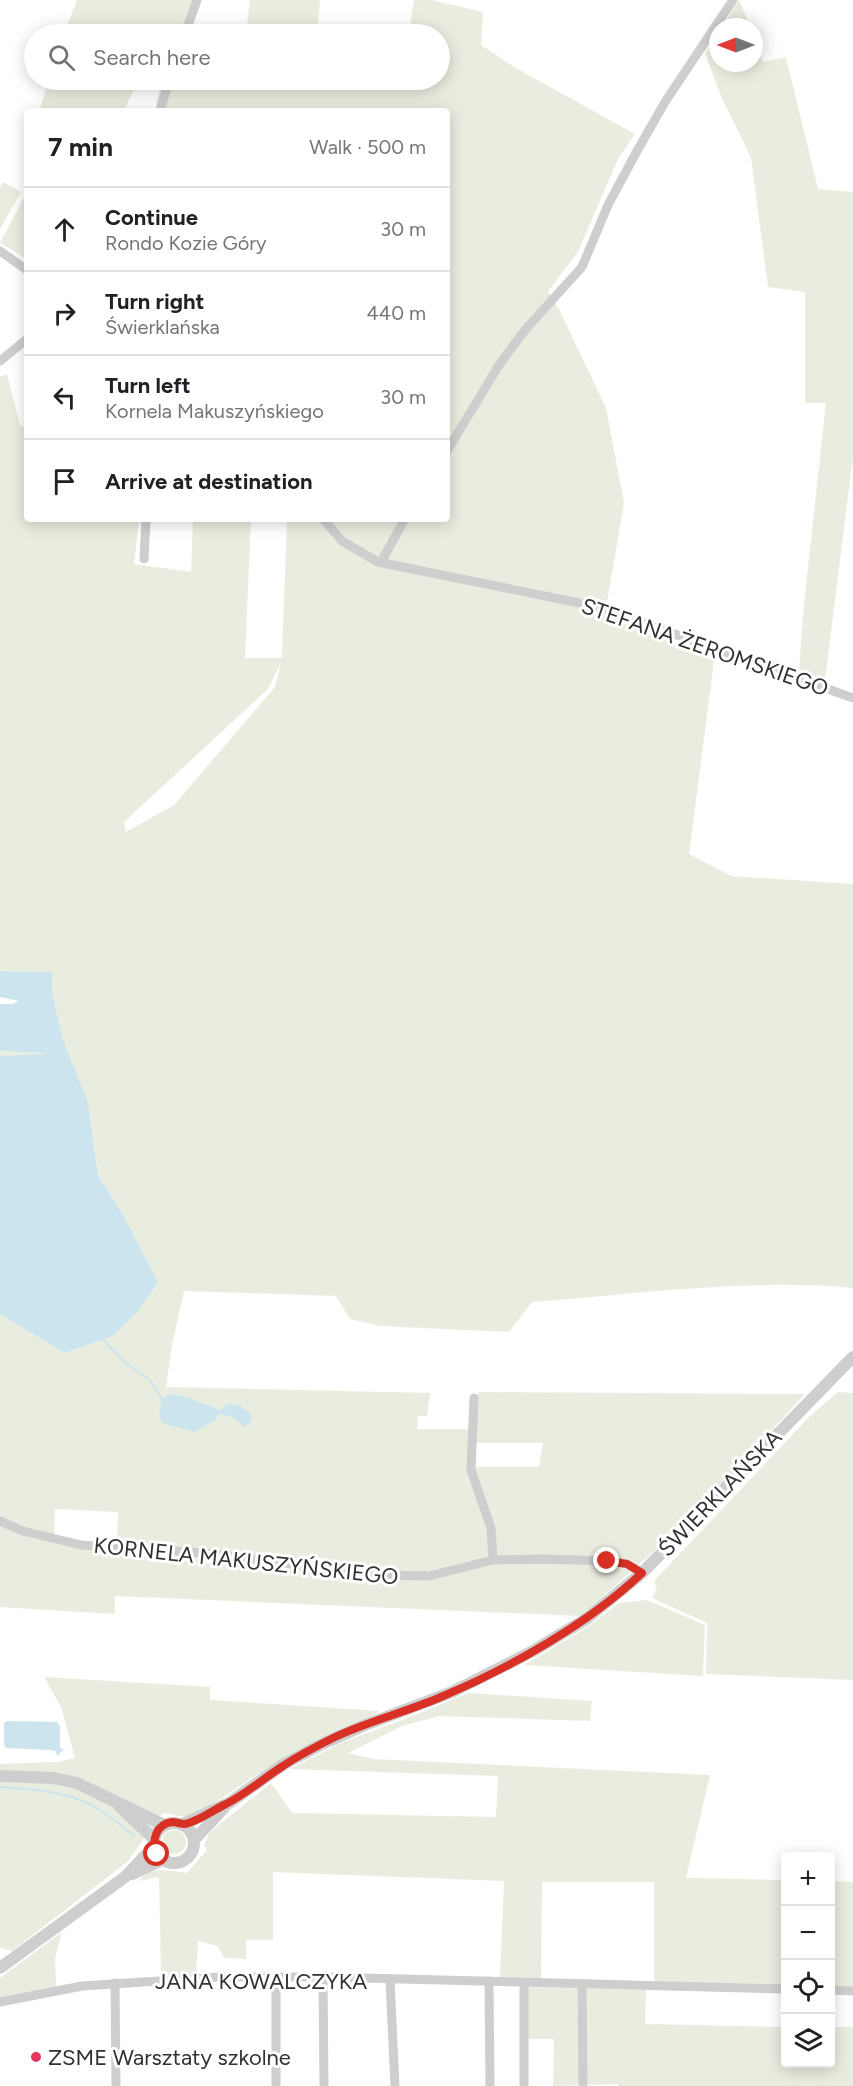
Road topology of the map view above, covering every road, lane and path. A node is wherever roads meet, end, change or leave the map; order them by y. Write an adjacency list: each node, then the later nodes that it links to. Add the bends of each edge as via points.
1 (197, 0): 3 (street)
2 (733, 0): 10 (street, via 637,151 608,205 582,267 499,365)
3 (189, 24)
4 (166, 90): 5 (street)
5 (161, 108)
6 (0, 251): 7 (street)
7 (24, 268)
8 (24, 341): 9 (street)
9 (0, 361)
10 (450, 446)
11 (146, 522): 14 (street)
12 (326, 522): 15 (street, STEFANA ŻEROMSKIEGO, via 342,541)
13 (403, 522): 15 (street)
14 (144, 559)
15 (381, 562): 16 (street, STEFANA ŻEROMSKIEGO, via 599,607)
16 (853, 698)
17 (853, 1357): 21 (street, ŚWIERKLAŃSKA)
18 (474, 1398): 20 (street, via 471,1470 492,1531)
19 (0, 1521): 20 (street, KORNELA MAKUSZYŃSKIEGO, via 23,1531 81,1545 204,1553 383,1575 429,1576)
20 (493, 1560): 21 (street, KORNELA MAKUSZYŃSKIEGO, via 615,1561)
21 (642, 1573): 24 (street, ŚWIERKLAŃSKA, via 551,1641 452,1692 322,1744 284,1764)
22 (0, 1776): 23 (street, via 62,1779 91,1788)
23 (115, 1802): 26 (street); 28 (street)
24 (229, 1803): 25 (street, ŚWIERKLAŃSKA); 27 (street, ŚWIERKLAŃSKA)
25 (183, 1824): 26 (street); 27 (street)
26 (164, 1825): 28 (street, via 157,1831)
27 (194, 1840): 29 (street, via 193,1852 183,1861)
28 (154, 1843): 29 (street); 30 (street)
29 (162, 1860): 30 (street)
30 (125, 1877): 31 (street)
31 (0, 1968)
32 (276, 1977): 33 (street, JANA KOWALCZYKA); 36 (street, JANA KOWALCZYKA); 44 (street)
33 (323, 1977): 34 (street, JANA KOWALCZYKA); 45 (street)
34 (390, 1980): 35 (street, JANA KOWALCZYKA); 46 (street)
35 (489, 1981): 37 (street, JANA KOWALCZYKA); 47 (street)
36 (116, 1983): 42 (street, JANA KOWALCZYKA); 43 (street)
37 (524, 1983): 38 (street, JANA KOWALCZYKA); 48 (street)
38 (582, 1985): 39 (street, JANA KOWALCZYKA); 49 (street)
39 (781, 1989)
40 (835, 1990): 41 (street)
41 (853, 1991)
42 (0, 2002)
43 (116, 2086)
44 (276, 2086)
45 (324, 2086)
46 (395, 2086)
47 (490, 2086)
48 (525, 2086)
49 (582, 2086)

